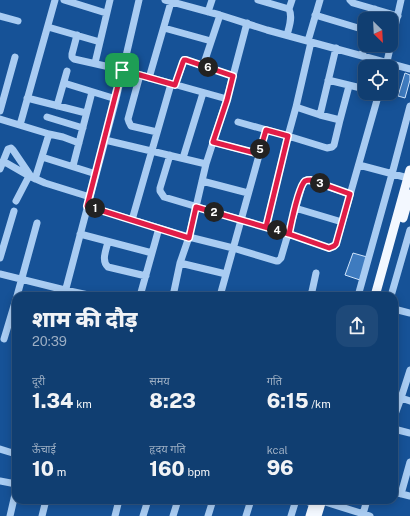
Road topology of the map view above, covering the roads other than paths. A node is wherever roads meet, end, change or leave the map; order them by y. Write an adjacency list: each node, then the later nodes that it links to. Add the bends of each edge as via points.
1 (55, 0): 24 (street)
2 (64, 0): 17 (street)
3 (110, 0): 17 (street)
4 (139, 0): 41 (street)
5 (212, 0): 14 (street)
6 (258, 0): 12 (street)
7 (292, 0): 12 (street)
8 (320, 0): 20 (street)
9 (350, 0): 13 (street)
10 (401, 0): 21 (street)
11 (168, 1): 14 (street); 25 (street)
12 (289, 9): 27 (street, via 291,16)
13 (375, 9): 15 (street); 16 (street)
14 (208, 12): 18 (street)
15 (374, 12)
16 (385, 12)
17 (106, 13): 31 (street)
18 (220, 15): 23 (street); 29 (street)
19 (0, 16): 22 (street)
20 (316, 16): 26 (street); 30 (street)
21 (398, 16)
22 (18, 21)
23 (247, 23): 27 (street); 44 (street)
24 (48, 27): 28 (street); 53 (street)
25 (164, 28): 29 (street); 45 (street)
26 (358, 28)
27 (287, 35): 30 (street)
28 (78, 36): 31 (street); 37 (street, via 72,57)
29 (211, 41): 38 (street)
30 (309, 41): 32 (street); 59 (street)
31 (100, 42): 37 (street)
32 (336, 48): 34 (street); 46 (street)
33 (363, 52): 34 (street)
34 (362, 56): 36 (street)
35 (15, 57): 60 (street)
36 (373, 60)
37 (94, 63): 41 (street)
38 (203, 66): 44 (street); 48 (street, via 184,60)
39 (398, 67): 40 (street)
40 (410, 69)
41 (122, 70): 43 (street); 54 (street)
42 (67, 71): 47 (street)
43 (140, 75): 45 (street); 70 (street, via 129,122 132,126)
44 (233, 76): 55 (street)
45 (149, 78): 48 (street)
46 (328, 80): 49 (street); 62 (street)
47 (64, 83): 51 (street); 57 (street)
48 (173, 84): 52 (street); 70 (street)
49 (349, 86): 50 (street); 65 (street)
50 (358, 88)
51 (92, 92): 54 (street); 61 (street)
52 (203, 93): 55 (street); 80 (street)
53 (27, 98): 57 (street); 67 (street)
54 (116, 99): 73 (street)
55 (227, 100): 74 (street)
56 (377, 100): 83 (street)
57 (57, 106): 61 (street)
58 (410, 106): 87 (street)
59 (296, 107): 62 (street); 72 (street)
60 (0, 111)
61 (86, 113): 68 (street)
62 (320, 115): 65 (street)
63 (47, 117): 68 (street)
64 (0, 119): 67 (street)
65 (340, 120): 72 (street, via 332,147 327,148)
66 (238, 122): 69 (street)
67 (20, 125): 71 (street)
68 (83, 128): 75 (street)
69 (266, 130): 72 (street); 77 (street)
70 (157, 132): 76 (street)
71 (49, 134): 75 (street); 79 (street)
72 (288, 136): 104 (street)
73 (105, 140): 76 (street); 86 (street)
74 (213, 142): 77 (street); 82 (street)
75 (79, 144): 84 (street)
76 (152, 151): 78 (street); 100 (street)
77 (259, 154): 91 (street)
78 (170, 155): 80 (street); 97 (street, via 160,188 161,195)
79 (42, 156): 84 (street); 89 (street)
80 (183, 158): 82 (street)
81 (3, 161): 85 (street); 89 (street); 89 (street, via 8,149 11,148)
82 (206, 164): 90 (street)
83 (359, 165): 87 (street); 92 (street)
84 (73, 166): 86 (street)
85 (0, 169)
86 (96, 174): 94 (street)
87 (392, 174): 88 (street); 127 (street)
88 (409, 174): 128 (main road)
89 (32, 177): 94 (street); 95 (street)
90 (202, 181): 91 (street); 97 (street)
91 (248, 194): 101 (street)
92 (350, 194): 98 (street, via 307,180 302,186); 102 (street)
93 (410, 194): 129 (main road)
94 (90, 197): 96 (street)
95 (16, 201)
96 (87, 206): 100 (street); 107 (street)
97 (196, 207): 101 (street); 109 (street)
98 (295, 208): 102 (street); 108 (street)
99 (14, 211): 113 (street)
100 (132, 220): 105 (street)
101 (241, 220): 104 (street); 111 (street)
102 (342, 222): 108 (street, via 336,244 329,248)
103 (37, 223): 119 (street)
104 (266, 227): 108 (street)
105 (159, 228): 109 (street); 112 (street)
106 (410, 230): 130 (street)
107 (80, 234): 110 (street); 122 (street)
108 (289, 234): 111 (street, via 278,261)
109 (189, 238): 111 (street); 114 (street)
110 (108, 242): 112 (street); 118 (street, via 104,260 108,268)
111 (233, 248): 117 (street)
112 (152, 253): 118 (street)
113 (0, 258)
114 (180, 263): 117 (street); 124 (street)
115 (316, 273): 126 (street)
116 (0, 274): 119 (street)
117 (226, 274): 125 (street)
118 (146, 276): 123 (street)
119 (22, 279): 120 (street); 121 (street)
120 (18, 292)
121 (61, 292)
122 (64, 292)
123 (141, 292)
124 (173, 292)
125 (221, 292)
126 (312, 292)
127 (359, 292)
128 (376, 292)
129 (381, 292)
130 (392, 292)
131 (398, 310): 133 (street)
132 (12, 312): 134 (street)
133 (410, 313)
134 (4, 339)
135 (410, 370): 136 (street)
136 (401, 398): 137 (street); 138 (street)
137 (410, 401)
138 (398, 406)
139 (398, 430): 140 (street)
140 (410, 433)
141 (0, 449): 142 (street)
142 (12, 453)
143 (410, 462): 146 (street)
144 (0, 481): 145 (street)
145 (12, 483)
146 (398, 493): 147 (street)
147 (410, 496)
148 (13, 504): 161 (street)
149 (45, 504): 162 (street)
150 (118, 504): 163 (street)
151 (147, 504): 164 (street)
152 (177, 504): 165 (street)
153 (212, 504): 166 (street)
154 (250, 504): 167 (street)
155 (295, 504): 168 (street)
156 (316, 504): 169 (main road)
157 (318, 504): 170 (main road)
158 (327, 504): 160 (street)
159 (366, 504): 160 (street)
160 (362, 515)
161 (10, 516)
162 (42, 516)
163 (115, 516)
164 (143, 516)
165 (173, 516)
166 (208, 516)
167 (246, 516)
168 (291, 516)
169 (310, 516)
170 (317, 516)

